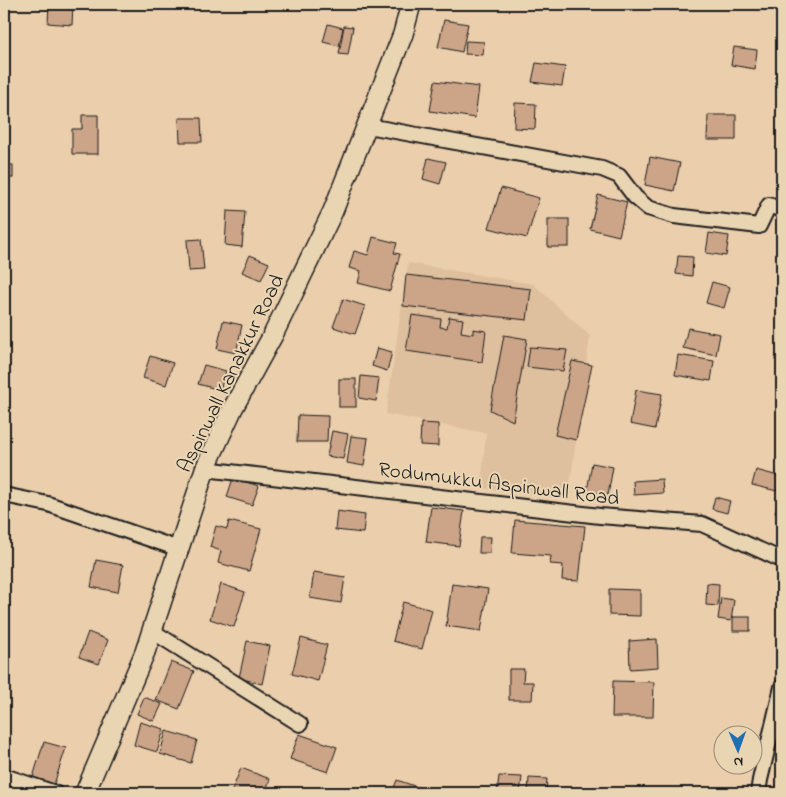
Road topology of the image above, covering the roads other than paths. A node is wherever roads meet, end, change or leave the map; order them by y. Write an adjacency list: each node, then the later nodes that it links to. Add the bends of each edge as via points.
1 (411, 4): 2 (main road, Aspinwall Kanakkur Road)
2 (368, 126): 3 (street, via 602,169 619,176 648,208 674,216 759,226 769,205); 4 (main road, Aspinwall Kanakkur Road, via 333,211)
3 (782, 210)
4 (205, 469): 6 (main road, Aspinwall Kanakkur Road); 7 (street, Rodumukku Aspinwall Road, via 600,516 702,524)
5 (4, 494): 6 (street, via 48,504)
6 (179, 549): 8 (main road, Aspinwall Kanakkur Road)
7 (782, 560)
8 (152, 631): 10 (street); 13 (main road, Aspinwall Kanakkur Road)
9 (782, 687): 14 (street)
10 (300, 724)
11 (4, 776): 12 (street)
12 (55, 793)
13 (85, 793)
14 (758, 793)

